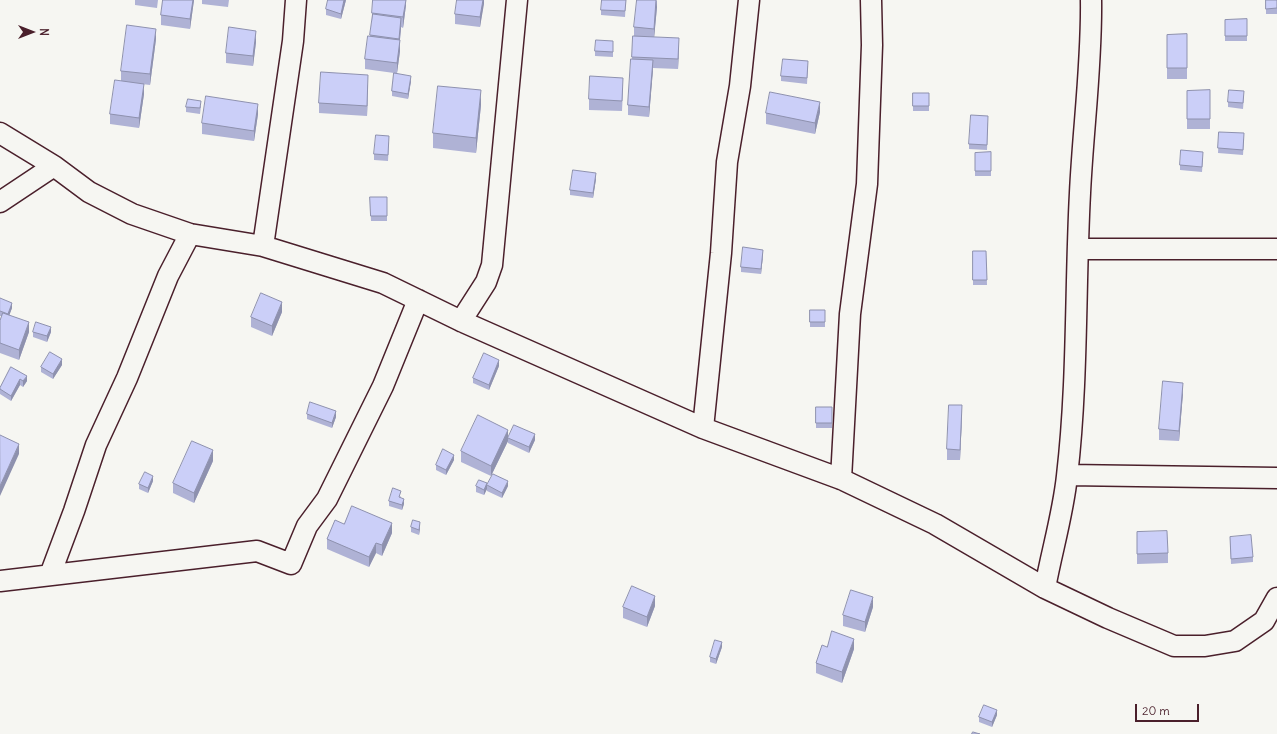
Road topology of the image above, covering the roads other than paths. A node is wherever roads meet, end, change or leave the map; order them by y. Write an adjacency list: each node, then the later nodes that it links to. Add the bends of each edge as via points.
1 (296, 0): 10 (street, via 293,41)
2 (517, 0): 14 (street, via 492,265 486,282)
3 (749, 0): 15 (street, via 740,86 727,162 721,253)
4 (872, 0): 18 (street, via 867,184 850,314)
5 (1091, 0): 11 (street)
6 (0, 133): 7 (street)
7 (54, 166): 8 (street); 9 (street, via 89,192 132,214)
8 (0, 202)
9 (190, 234): 10 (street); 19 (street, via 168,276 127,378 96,445)
10 (263, 246): 13 (street, via 383,283)
11 (1078, 249): 12 (street); 16 (street, via 1076,352)
12 (1277, 250)
13 (418, 300): 14 (street); 19 (street, via 383,386 327,499 307,526 291,564 257,551)
14 (461, 321): 15 (street)
15 (703, 428): 18 (street)
16 (1068, 475): 17 (street); 21 (street)
17 (1277, 478)
18 (841, 479): 21 (street, via 935,524)
19 (50, 575): 20 (street)
20 (0, 581)
21 (1045, 588): 22 (street, via 1174,646 1205,646 1235,641 1264,621)
22 (1277, 598)

